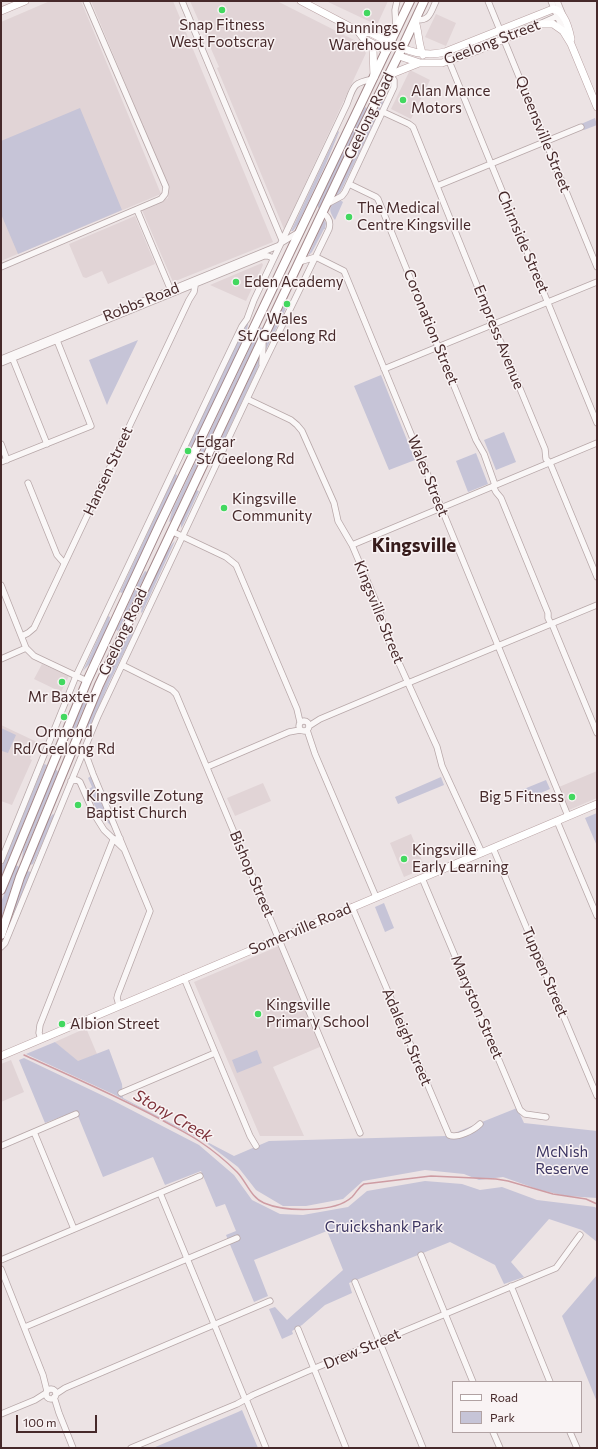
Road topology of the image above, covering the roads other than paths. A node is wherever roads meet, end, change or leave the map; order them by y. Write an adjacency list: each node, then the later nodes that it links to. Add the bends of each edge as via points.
1 (25, 1): 13 (main road)
2 (86, 1): 40 (street, via 166,186 161,199)
3 (182, 1): 43 (street)
4 (301, 1): 18 (main road, Geelong Street)
5 (397, 1): 19 (street, Geelong Road)
6 (410, 1): 19 (highway, Geelong Road)
7 (424, 1): 15 (highway, Geelong Road)
8 (436, 1): 15 (street, via 427,19)
9 (488, 1): 17 (street, Queensville Street)
10 (551, 1): 12 (street)
11 (556, 1): 14 (street)
12 (554, 9): 14 (main road, Geelong Street, via 558,10); 17 (main road, Geelong Street)
13 (1, 11)
14 (560, 15): 16 (street, Geelong Street); 20 (street); 23 (main road)
15 (415, 21): 25 (highway, Geelong Road); 26 (main road, via 419,46)
16 (537, 25): 20 (main road, via 554,25 561,28); 21 (main road, Geelong Street)
17 (500, 30): 21 (street, Queensville Street); 26 (main road, Geelong Street, via 446,52 435,55)
18 (358, 31): 22 (main road, Geelong Street); 24 (main road, Geelong Street, via 371,33)
19 (396, 32): 24 (highway, Geelong Road)
20 (565, 34): 23 (main road)
21 (504, 39): 28 (main road, Geelong Street); 35 (street, Queensville Street)
22 (371, 43): 24 (main road, Geelong Street); 31 (main road)
23 (571, 44): 32 (main road)
24 (389, 47): 25 (highway, Geelong Street); 27 (highway, Geelong Street); 31 (highway, Geelong Road)
25 (402, 48): 26 (main road, Geelong Street); 27 (highway, Geelong Road)
26 (423, 54)
27 (399, 56): 29 (main road, Geelong Street); 30 (highway, Geelong Road)
28 (449, 61): 29 (main road, Geelong Street, via 439,64); 36 (street, Chirnside Street)
29 (420, 63): 30 (main road)
30 (389, 75): 33 (street, via 394,80 394,86); 39 (highway, Geelong Road)
31 (374, 78): 41 (highway, Geelong Road); 43 (street, Geelong Road, via 361,81 354,86)
32 (597, 107)
33 (383, 112): 37 (street); 38 (street, Empress Avenue, via 412,126)
34 (581, 127): 35 (street)
35 (545, 142): 36 (street); 48 (street, Queensville Street)
36 (491, 164): 38 (street); 54 (street, Chirnside Street)
37 (349, 184): 39 (street, via 343,195); 61 (street, Coronation Street, via 378,199)
38 (437, 186): 57 (street, Empress Avenue)
39 (324, 209): 41 (highway); 44 (street, Geelong Road, via 330,226); 46 (highway, Geelong Road)
40 (136, 210): 47 (street); 52 (street)
41 (307, 216): 42 (highway, Geelong Road)
42 (299, 232): 43 (street, Geelong Road); 58 (highway, Geelong Road)
43 (281, 243): 45 (street, Geelong Road); 49 (street, Robbs Road)
44 (316, 257): 46 (street); 65 (street, Geelong Road); 66 (street, Wales Street, via 344,270)
45 (274, 258): 49 (street, Robbs Road, via 264,256); 55 (street, Geelong Road)
46 (298, 262): 56 (highway, Geelong Road)
47 (1, 267)
48 (597, 267)
49 (196, 282): 51 (street, Robbs Road); 53 (street, Hansen Street)
50 (597, 282): 54 (street)
51 (189, 285): 52 (street, Robbs Road); 53 (street, Hansen Street)
52 (172, 292): 60 (street, Robbs Road)
53 (189, 300): 82 (street, Hansen Street)
54 (548, 302): 57 (street); 68 (street, Chirnside Street)
55 (249, 312): 58 (street); 92 (street, Geelong Road)
56 (271, 321): 58 (highway); 59 (highway, Geelong Road)
57 (493, 325): 61 (street); 74 (street, Empress Avenue, via 493,332 499,338 545,449 546,459)
58 (255, 326): 78 (highway, Geelong Road)
59 (263, 337): 65 (street, Geelong Road); 79 (highway, Geelong Road)
60 (56, 339): 62 (street, Robbs Road); 71 (street, via 91,426)
61 (439, 347): 66 (street); 76 (street, Coronation Street, via 490,469)
62 (12, 357): 63 (street, Robbs Road); 64 (street, Robbs Road); 71 (street)
63 (1, 359)
64 (1, 363)
65 (262, 367): 67 (street, Geelong Road)
66 (384, 369): 77 (street, Wales Street)
67 (247, 399): 80 (street, Geelong Road); 81 (street, Kingsville Street, via 299,426 334,503 338,520)
68 (597, 423)
69 (597, 443): 74 (street)
70 (1, 444): 72 (street)
71 (47, 444): 72 (street)
72 (7, 460): 73 (street)
73 (1, 462)
74 (550, 462): 76 (street); 83 (street, Empress Avenue)
75 (28, 483): 82 (street, via 57,555)
76 (494, 486): 77 (street); 86 (street, Coronation Street)
77 (441, 508): 81 (street); 88 (street, Wales Street)
78 (159, 526): 79 (highway); 93 (highway, Geelong Road)
79 (170, 531): 80 (street); 95 (highway, Geelong Road)
80 (182, 536): 91 (street, Geelong Road); 96 (street, via 226,557 236,565)
81 (352, 545): 94 (street, Kingsville Street, via 380,612 384,630)
82 (64, 563): 87 (street, Hansen Street, via 34,628)
83 (597, 577)
84 (1, 585): 87 (street)
85 (597, 605): 86 (street)
86 (551, 624): 88 (street); 97 (street, Coronation Street)
87 (22, 636): 89 (street)
88 (498, 646): 94 (street); 102 (street, Wales Street)
89 (26, 648): 90 (street); 92 (street, via 34,656)
90 (1, 659)
91 (122, 665): 98 (street, Geelong Road); 99 (street, Bishop Street, via 175,693)
92 (76, 676): 93 (street); 110 (street, Geelong Road)
93 (87, 681): 95 (highway); 107 (highway, Geelong Road)
94 (408, 682): 96 (street); 109 (street, Kingsville Street, via 438,748 441,764)
95 (99, 685): 112 (highway, Geelong Road)
96 (304, 726): 99 (street); 115 (street)
97 (597, 733)
98 (85, 748): 100 (street, Geelong Road); 104 (street)
99 (207, 767): 119 (street, Bishop Street)
100 (71, 781): 105 (street, via 81,782 94,814 106,834); 111 (street, Geelong Road)
101 (597, 804): 102 (main road, Somerville Road)
102 (568, 816): 103 (main road, Somerville Road)
103 (557, 821): 106 (main road, Somerville Road); 117 (street)
104 (120, 838): 105 (street); 108 (street)
105 (113, 840): 108 (street); 123 (street, via 40,1025)
106 (492, 848): 109 (main road, Somerville Road); 127 (street, Tuppen Street)
107 (18, 850): 112 (highway, via 18,858); 114 (highway, Geelong Road)
108 (126, 851): 122 (street, via 150,914 118,994)
109 (482, 853): 113 (main road, Somerville Road)
110 (1, 861)
111 (38, 863): 112 (street, via 32,868); 120 (street, Geelong Road, via 5,943)
112 (24, 866): 118 (highway, Geelong Road)
113 (422, 878): 115 (main road, Somerville Road); 129 (street, Maryston Street, via 520,1110 525,1114)
114 (1, 890)
115 (376, 897): 116 (main road, Somerville Road)
116 (352, 908): 119 (main road, Somerville Road); 130 (street, Adaleigh Street, via 449,1135 458,1135)
117 (597, 916)
118 (1, 935)
119 (279, 938): 121 (main road, Somerville Road); 132 (street, Bishop Street)
120 (1, 947)
121 (184, 978): 122 (main road, Somerville Road); 124 (street)
122 (119, 1006): 123 (main road, Somerville Road)
123 (41, 1038): 125 (main road, Somerville Road)
124 (215, 1053): 126 (street); 134 (street)
125 (2, 1055)
126 (121, 1092)
127 (597, 1096)
128 (76, 1114): 131 (street)
129 (546, 1117)
130 (480, 1124)
131 (34, 1132): 133 (street); 137 (street)
132 (360, 1133)
133 (1, 1146)
134 (256, 1146)
135 (200, 1176): 136 (street)
136 (160, 1193): 137 (street); 141 (street)
137 (74, 1229): 142 (street)
138 (580, 1235): 145 (street, Drew Street, via 556,1268)
139 (237, 1238): 141 (street)
140 (421, 1255): 147 (street)
141 (187, 1259): 148 (street); 149 (street)
142 (1, 1260)
143 (1, 1269): 149 (street)
144 (355, 1282): 151 (street)
145 (511, 1286): 147 (street, Drew Street); 154 (street)
146 (270, 1301): 148 (street)
147 (445, 1314): 151 (street, Drew Street); 153 (street)
148 (214, 1325): 155 (street); 156 (street)
149 (25, 1327): 155 (street)
150 (298, 1329): 152 (street)
151 (379, 1342): 152 (street, Drew Street); 164 (street)
152 (313, 1369): 156 (street, Drew Street); 163 (street)
153 (473, 1381)
154 (550, 1381)
155 (50, 1394): 157 (street); 160 (street)
156 (246, 1399): 161 (street, Drew Street); 162 (street)
157 (1, 1414)
158 (493, 1433): 165 (street)
159 (570, 1433): 166 (street)
160 (73, 1448)
161 (132, 1448)
162 (266, 1448)
163 (346, 1448)
164 (423, 1448)
165 (500, 1448)
166 (577, 1448)

